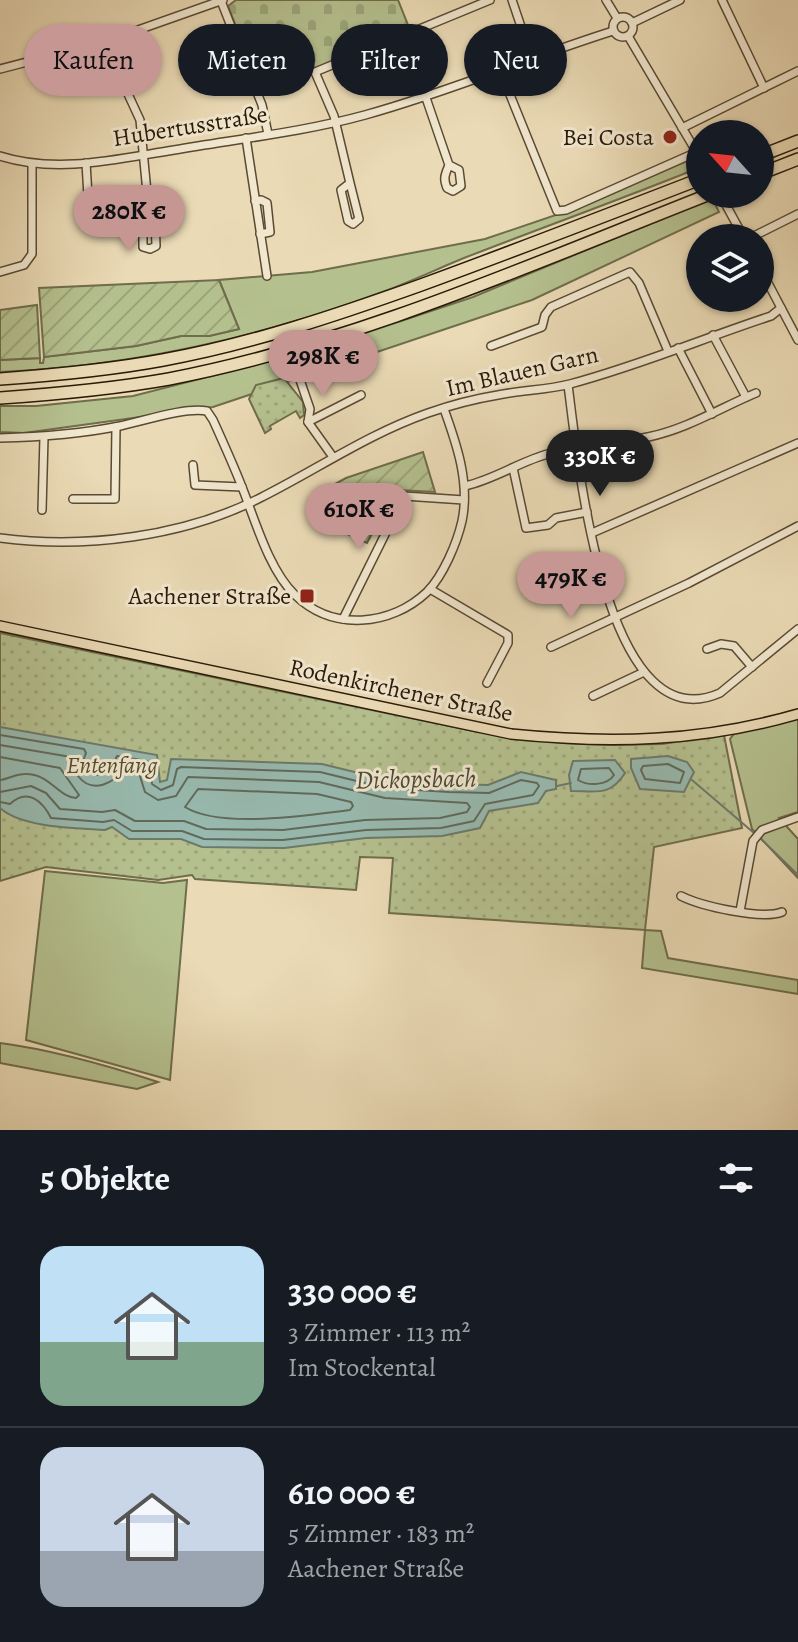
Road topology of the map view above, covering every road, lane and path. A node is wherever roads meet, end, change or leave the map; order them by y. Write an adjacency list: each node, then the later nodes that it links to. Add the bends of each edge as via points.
1 (222, 0): 9 (street); 24 (street)
2 (490, 0): 22 (street, via 315,72)
3 (512, 0): 10 (street)
4 (606, 0): 7 (street)
5 (680, 0): 8 (street)
6 (722, 0): 17 (street)
7 (617, 18): 8 (street); 11 (street)
8 (632, 23): 12 (street)
9 (155, 24)
10 (520, 24)
11 (613, 31): 12 (street); 13 (street, Hubertusstraße)
12 (628, 36): 23 (street)
13 (567, 47)
14 (24, 63): 15 (street)
15 (0, 69)
16 (798, 71): 17 (street)
17 (764, 88): 23 (street)
18 (129, 96): 29 (street, via 140,120)
19 (422, 96): 22 (street, Hubertusstraße)
20 (425, 96): 35 (street)
21 (510, 96): 31 (street, via 560,212)
22 (335, 122): 24 (street, Hubertusstraße); 37 (street)
23 (682, 128): 25 (street)
24 (268, 134): 26 (street, Hubertusstraße)
25 (686, 135)
26 (246, 138): 29 (street, Hubertusstraße); 45 (street)
27 (798, 141): 28 (highway)
28 (774, 150)
29 (145, 155): 33 (street, Hubertusstraße); 41 (street)
30 (0, 156): 34 (street, Hubertusstraße)
31 (686, 158)
32 (798, 159): 36 (highway)
33 (86, 163): 34 (street, Hubertusstraße); 39 (street)
34 (32, 164): 44 (street, via 32,254 24,265)
35 (449, 165)
36 (774, 168)
37 (350, 183): 37 (street, via 341,190 353,224 359,219)
38 (686, 184): 54 (highway, via 360,307 259,338 71,375)
39 (88, 196)
40 (686, 203): 59 (highway, via 370,324 268,355 170,378)
41 (149, 213)
42 (798, 214): 43 (street)
43 (774, 225)
44 (0, 272)
45 (267, 276)
46 (774, 295): 47 (street)
47 (781, 308): 48 (street, Im Blauen Garn); 49 (street)
48 (713, 335): 51 (street, Im Blauen Garn); 58 (street)
49 (798, 340)
50 (491, 346): 52 (street, via 542,327 551,307 630,272)
51 (678, 348): 52 (street, Im Blauen Garn); 61 (street)
52 (668, 351): 55 (street, Im Blauen Garn)
53 (299, 377): 62 (street, via 310,409)
54 (0, 379)
55 (568, 385): 60 (street, Im Blauen Garn); 67 (street)
56 (756, 393): 58 (street)
57 (361, 395): 62 (street)
58 (746, 397): 61 (street)
59 (0, 398)
60 (444, 409): 68 (street, Im Blauen Garn); 71 (street)
61 (712, 414): 67 (street, via 648,437)
62 (308, 422): 68 (street)
63 (116, 427): 64 (street); 72 (street, via 207,411); 74 (street, via 115,499)
64 (44, 437): 65 (street); 78 (street)
65 (0, 438)
66 (798, 443): 81 (street)
67 (577, 446): 70 (street); 79 (street)
68 (333, 457): 77 (street, Im Blauen Garn)
69 (193, 465): 72 (street, via 195,485)
70 (513, 468): 71 (street); 79 (street, via 526,528)
71 (465, 486): 76 (street)
72 (242, 487): 77 (street)
73 (404, 496): 75 (street); 76 (street); 85 (street)
74 (73, 499)
75 (385, 499)
76 (464, 500): 83 (street, via 462,523)
77 (248, 503): 82 (street, Im Blauen Garn, via 175,530 122,538); 85 (street, via 293,593)
78 (42, 510)
79 (587, 512): 81 (street)
80 (798, 526): 84 (street)
81 (592, 533): 84 (street)
82 (0, 538)
83 (430, 589): 85 (street, via 380,619); 92 (street, via 508,635)
84 (615, 617): 88 (street); 91 (street)
85 (343, 619)
86 (0, 626): 94 (main road, Rodenkirchener Straße, via 511,734 661,740)
87 (798, 629): 90 (street)
88 (551, 647)
89 (707, 649): 90 (street, via 734,646)
90 (752, 667): 91 (street, via 720,693 699,698 671,693)
91 (644, 672): 93 (street)
92 (487, 683)
93 (593, 696)
94 (798, 714)
95 (798, 817): 97 (street, via 756,835)
96 (681, 896): 97 (street)
97 (740, 911): 98 (street, via 773,916)
98 (782, 912)

